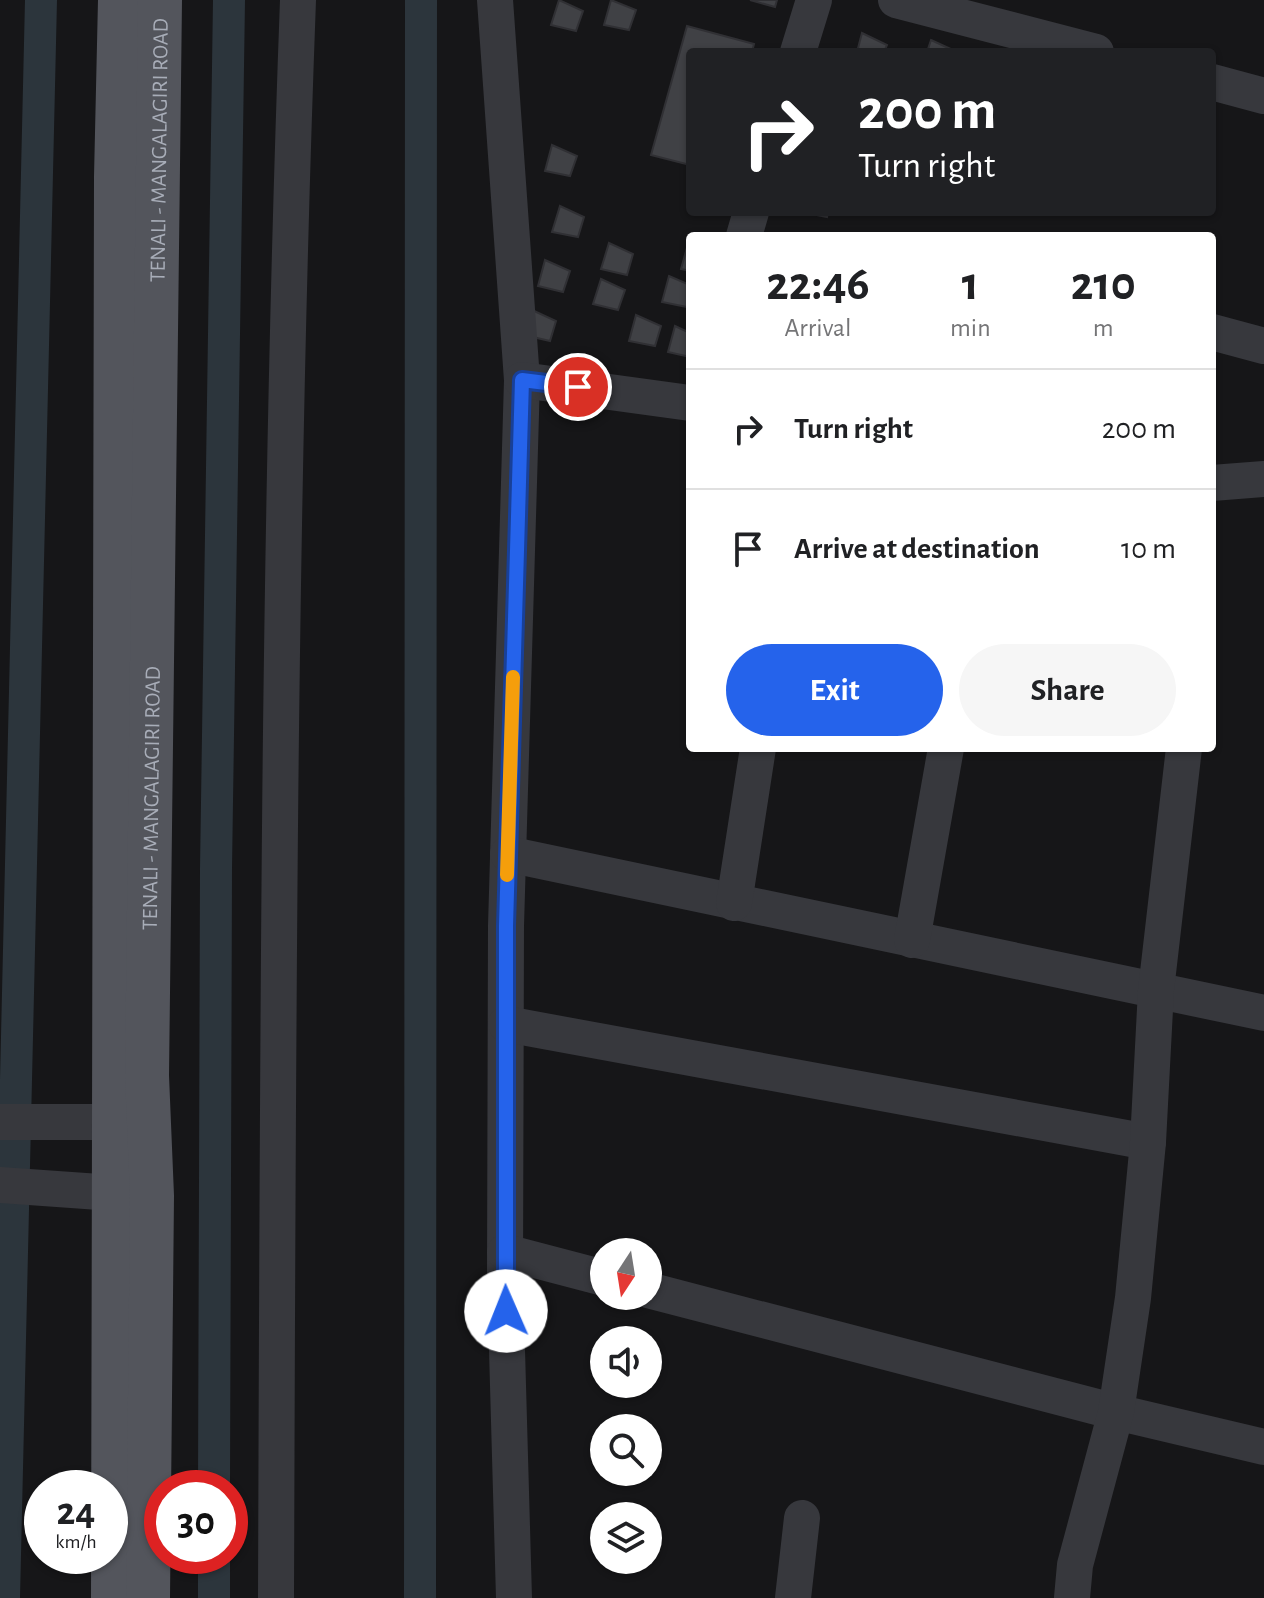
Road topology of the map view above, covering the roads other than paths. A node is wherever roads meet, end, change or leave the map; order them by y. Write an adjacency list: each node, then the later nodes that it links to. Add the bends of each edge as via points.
1 (120, 0): 27 (main road, TENALI - MANGALAGIRI ROAD)
2 (160, 0): 27 (main road, TENALI - MANGALAGIRI ROAD, via 147,1076)
3 (298, 0): 39 (street, via 288,261)
4 (495, 0): 13 (street)
5 (814, 0): 7 (street)
6 (896, 0): 8 (street)
7 (799, 48)
8 (1081, 48)
9 (1216, 83): 10 (street)
10 (1264, 96)
11 (1216, 333): 12 (street)
12 (1264, 346)
13 (522, 380): 14 (street); 20 (street)
14 (686, 402)
15 (1264, 479): 16 (street)
16 (1216, 490)
17 (757, 752): 21 (street)
18 (945, 752): 22 (street)
19 (1184, 752): 23 (street)
20 (508, 854): 21 (street); 25 (street)
21 (734, 903): 22 (street)
22 (912, 940): 23 (street)
23 (1156, 990): 24 (street); 28 (street)
24 (1264, 1013)
25 (506, 1024): 28 (street); 31 (street)
26 (0, 1122): 27 (street)
27 (120, 1122): 30 (main road, TENALI - MANGALAGIRI ROAD)
28 (1148, 1142): 34 (street)
29 (0, 1185): 30 (street)
30 (121, 1193): 37 (main road, TENALI - MANGALAGIRI ROAD); 38 (main road, TENALI - MANGALAGIRI ROAD)
31 (505, 1252): 32 (street); 40 (street)
32 (590, 1274)
33 (662, 1294): 34 (street)
34 (1116, 1412): 35 (street); 42 (street, via 1075,1565)
35 (1264, 1447)
36 (802, 1518): 41 (street)
37 (113, 1598)
38 (148, 1598)
39 (276, 1598)
40 (514, 1598)
41 (793, 1598)
42 (1072, 1598)

